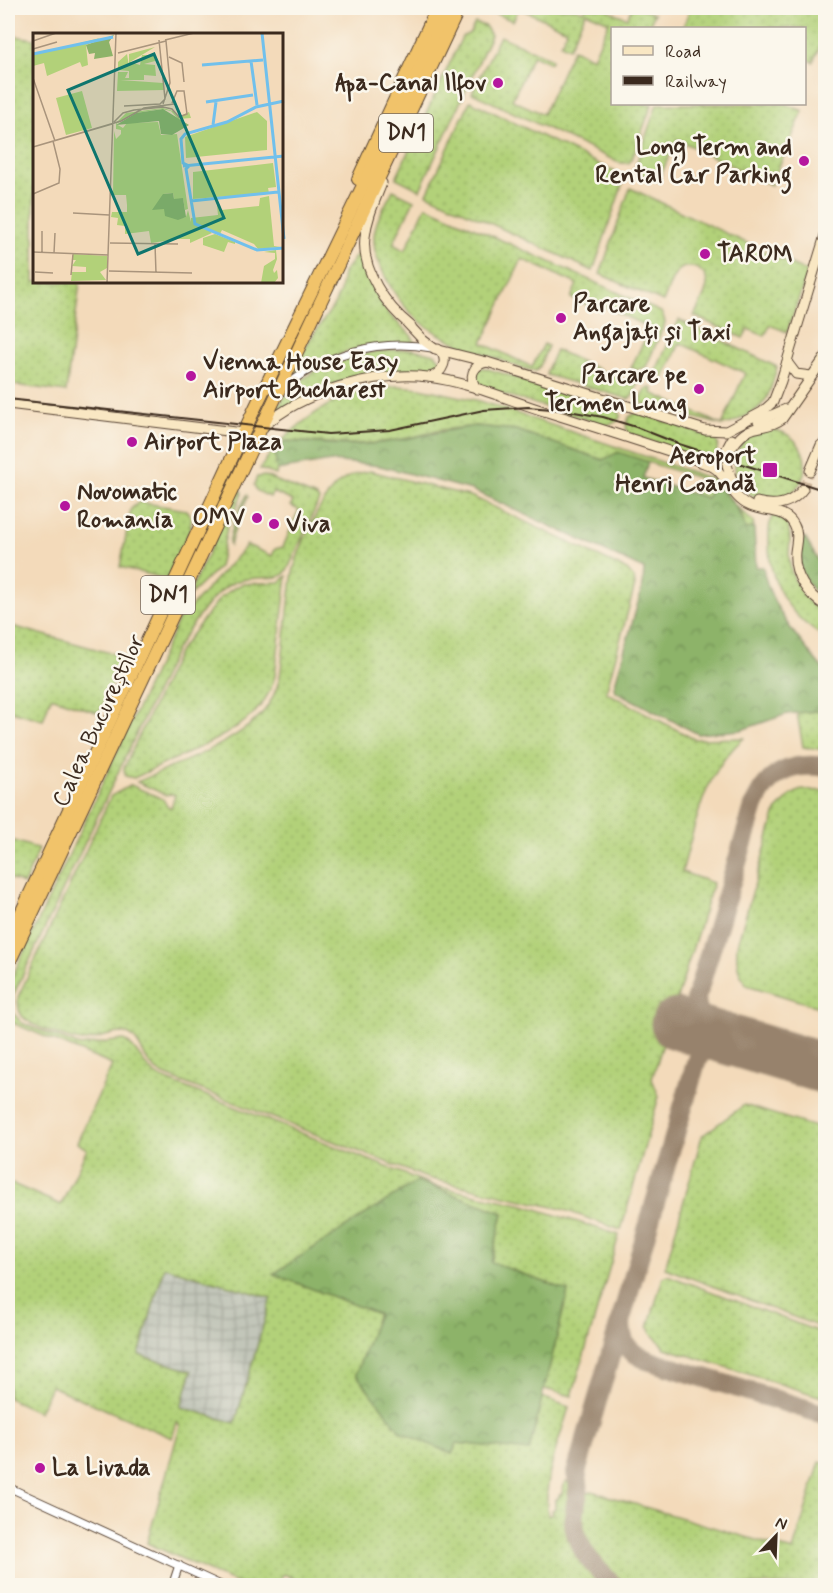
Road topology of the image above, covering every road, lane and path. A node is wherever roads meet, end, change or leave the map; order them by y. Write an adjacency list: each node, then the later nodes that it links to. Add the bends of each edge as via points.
1 (437, 8): 8 (highway, DN1, via 370,148 335,233)
2 (449, 8): 5 (highway, Calea Bucureștilor / DN1)
3 (459, 8): 5 (highway, Calea Bucureștilor / DN1)
4 (467, 8): 6 (highway, DN1)
5 (393, 135): 8 (highway, Calea Bucureștilor / DN1)
6 (384, 178): 8 (highway, DN1, via 353,241); 9 (street, via 370,215 365,250 378,288)
7 (825, 232): 14 (street)
8 (336, 253): 18 (highway, Calea Bucureștilor / DN1); 21 (highway, Calea Bucureștilor / DN1)
9 (407, 323): 10 (street); 11 (street)
10 (436, 349): 11 (street); 16 (street, via 444,356 444,365 440,373); 18 (street, via 390,345 347,353 311,369)
11 (450, 352): 13 (street)
12 (825, 356): 15 (street)
13 (486, 362): 14 (street, via 721,432 769,407); 17 (street, via 472,373)
14 (787, 362): 15 (street, via 796,374)
15 (811, 376): 20 (street)
16 (430, 377): 17 (street); 22 (street, via 349,383 308,399)
17 (477, 389): 25 (street)
18 (276, 393): 22 (highway, Calea Bucureștilor / DN1)
19 (8, 404): 21 (street)
20 (788, 408): 24 (street, via 778,422 749,430); 25 (street, via 742,429 716,462)
21 (243, 434): 30 (highway, Calea Bucureștilor / DN1)
22 (257, 434): 31 (highway, Calea Bucureștilor / DN1)
23 (825, 442): 27 (street)
24 (733, 446)
25 (699, 461): 29 (street, via 718,470 743,502 790,518 797,535 797,572 812,595)
26 (728, 465): 28 (street, via 737,489 754,501 781,504)
27 (810, 471)
28 (803, 489)
29 (825, 606)
30 (8, 941)
31 (8, 965)
32 (8, 1486): 33 (street)
33 (178, 1565): 34 (street); 35 (street)
34 (172, 1586)
35 (223, 1586)

